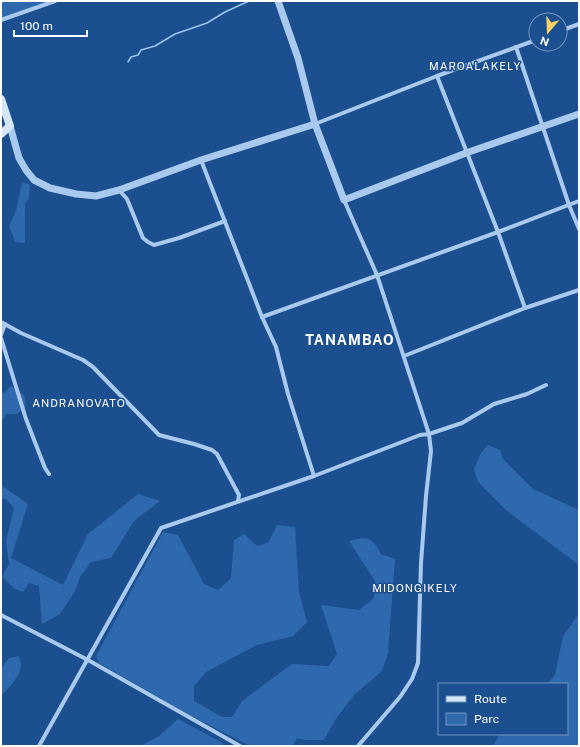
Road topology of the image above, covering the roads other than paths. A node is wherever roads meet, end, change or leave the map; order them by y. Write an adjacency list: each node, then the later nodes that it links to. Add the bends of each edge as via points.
1 (55, 1): 3 (street)
2 (278, 1): 11 (street, via 298,58)
3 (1, 20)
4 (579, 24): 5 (street)
5 (568, 28)
6 (528, 43): 7 (street)
7 (516, 47): 8 (street); 13 (street)
8 (437, 76): 11 (street); 15 (street)
9 (1, 99): 12 (main road)
10 (579, 114): 13 (street)
11 (315, 124): 16 (street); 18 (street)
12 (10, 126): 14 (main road); 17 (street, via 19,158 34,180 50,188 76,194 96,196)
13 (542, 126): 15 (street); 20 (street)
14 (1, 134)
15 (466, 153): 18 (street); 23 (street)
16 (201, 160): 17 (street); 21 (street)
17 (119, 190): 21 (street, via 127,199 143,238 154,245)
18 (344, 200): 24 (street)
19 (579, 201): 20 (street)
20 (569, 205): 22 (street); 23 (street)
21 (225, 221): 27 (street)
22 (579, 229)
23 (498, 232): 24 (street); 26 (street)
24 (377, 275): 27 (street); 31 (street)
25 (579, 290): 26 (street)
26 (525, 308): 31 (street)
27 (262, 317): 35 (street, via 276,347)
28 (3, 323): 29 (street); 36 (street, via 93,367 159,435 212,450 217,454 239,495)
29 (1, 334)
30 (1, 338): 34 (street, via 26,420)
31 (404, 356): 33 (street)
32 (546, 385): 33 (street, via 494,404 462,423)
33 (429, 434): 35 (street, via 420,435); 41 (street, via 431,451 421,563 418,663 412,679 400,697)
34 (49, 474)
35 (314, 476): 36 (street)
36 (238, 501): 38 (street, via 161,528)
37 (1, 615): 38 (street)
38 (88, 660): 39 (street); 40 (street)
39 (39, 746)
40 (240, 746)
41 (358, 746)

